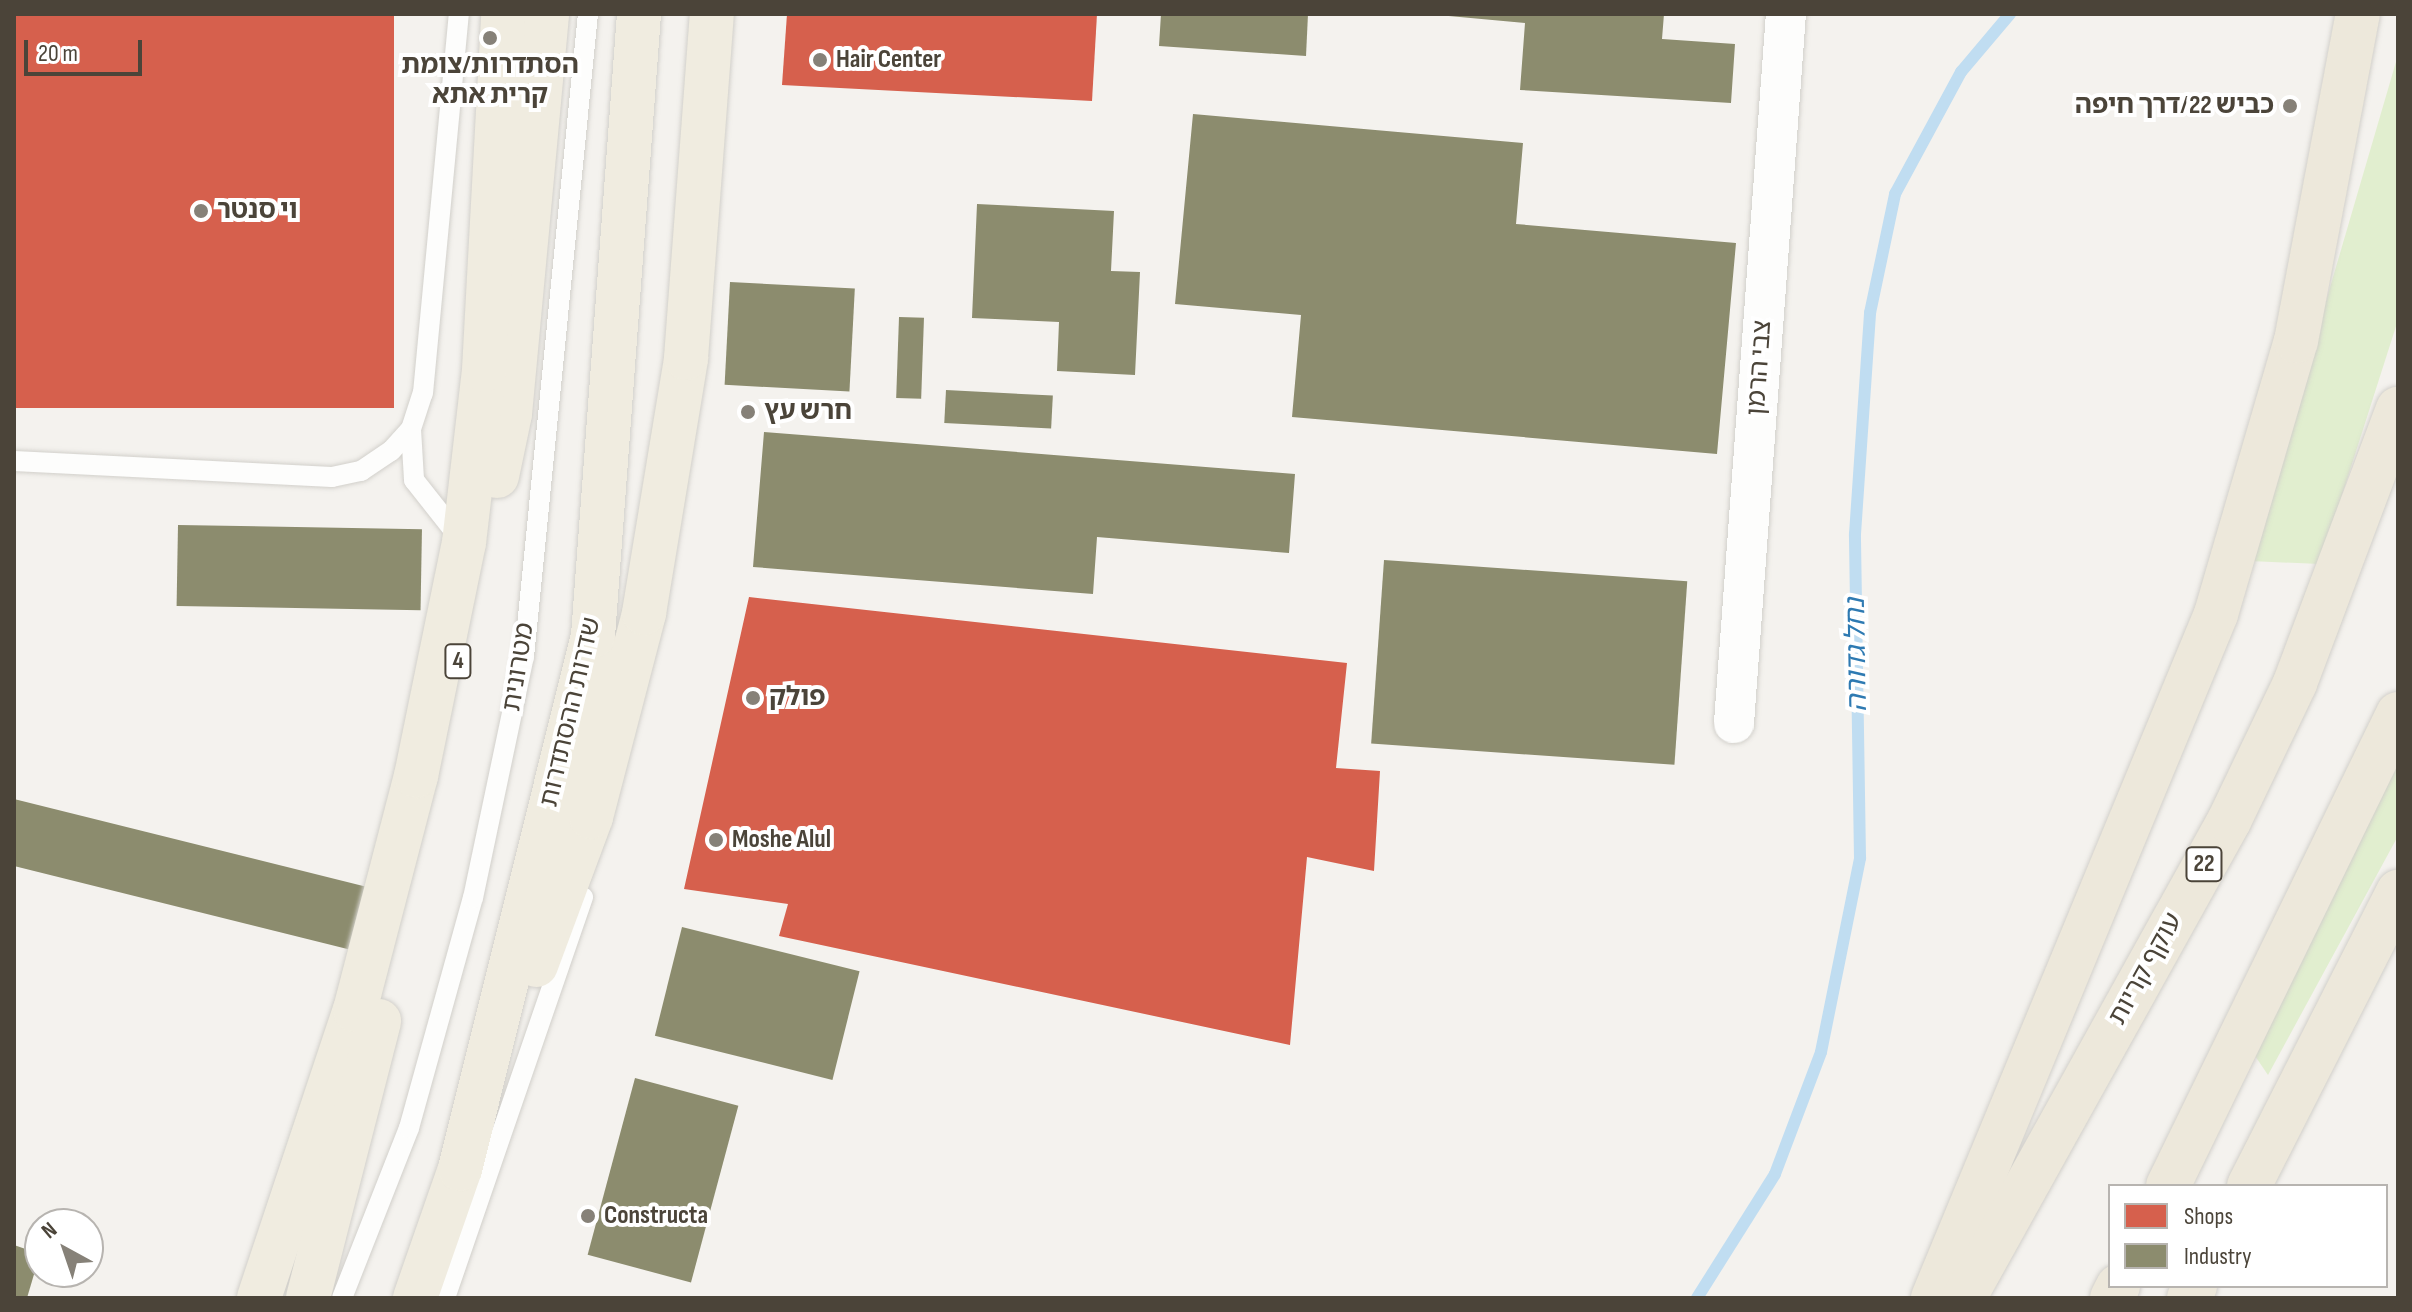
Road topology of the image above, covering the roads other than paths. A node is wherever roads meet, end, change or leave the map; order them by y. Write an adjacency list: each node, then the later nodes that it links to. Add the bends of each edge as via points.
1 (459, 14): 10 (lane, via 435,310)
2 (503, 14): 12 (highway, via 484,370)
3 (547, 14): 20 (highway, 4, via 510,414 377,1030)
4 (588, 14): 21 (lane, מטרונית, via 524,657 473,898 414,1112)
5 (639, 14): 16 (highway, שדרות ההסתדרות, via 593,636)
6 (1786, 14): 14 (street, צבי הרמן)
7 (2358, 14): 24 (highway, via 2296,341 2216,614)
8 (711, 27): 16 (highway, via 686,358 644,613 591,817); 23 (lane, via 700,352 661,606 610,816)
9 (2398, 409): 25 (highway, עוקף קריות / 22, via 2295,683 2229,821)
10 (411, 429): 11 (lane, via 361,471 332,477); 12 (lane, via 414,480)
11 (14, 461)
12 (464, 543): 19 (highway, via 416,776 355,1010)
13 (2398, 714): 17 (highway)
14 (1734, 723)
15 (2398, 892): 18 (highway)
16 (460, 1169): 22 (highway, שדרות ההסתדרות)
17 (2169, 1184)
18 (2250, 1184)
19 (259, 1298)
20 (308, 1298)
21 (342, 1298)
22 (415, 1298)
23 (445, 1298)
24 (1933, 1298)
25 (1964, 1298)

